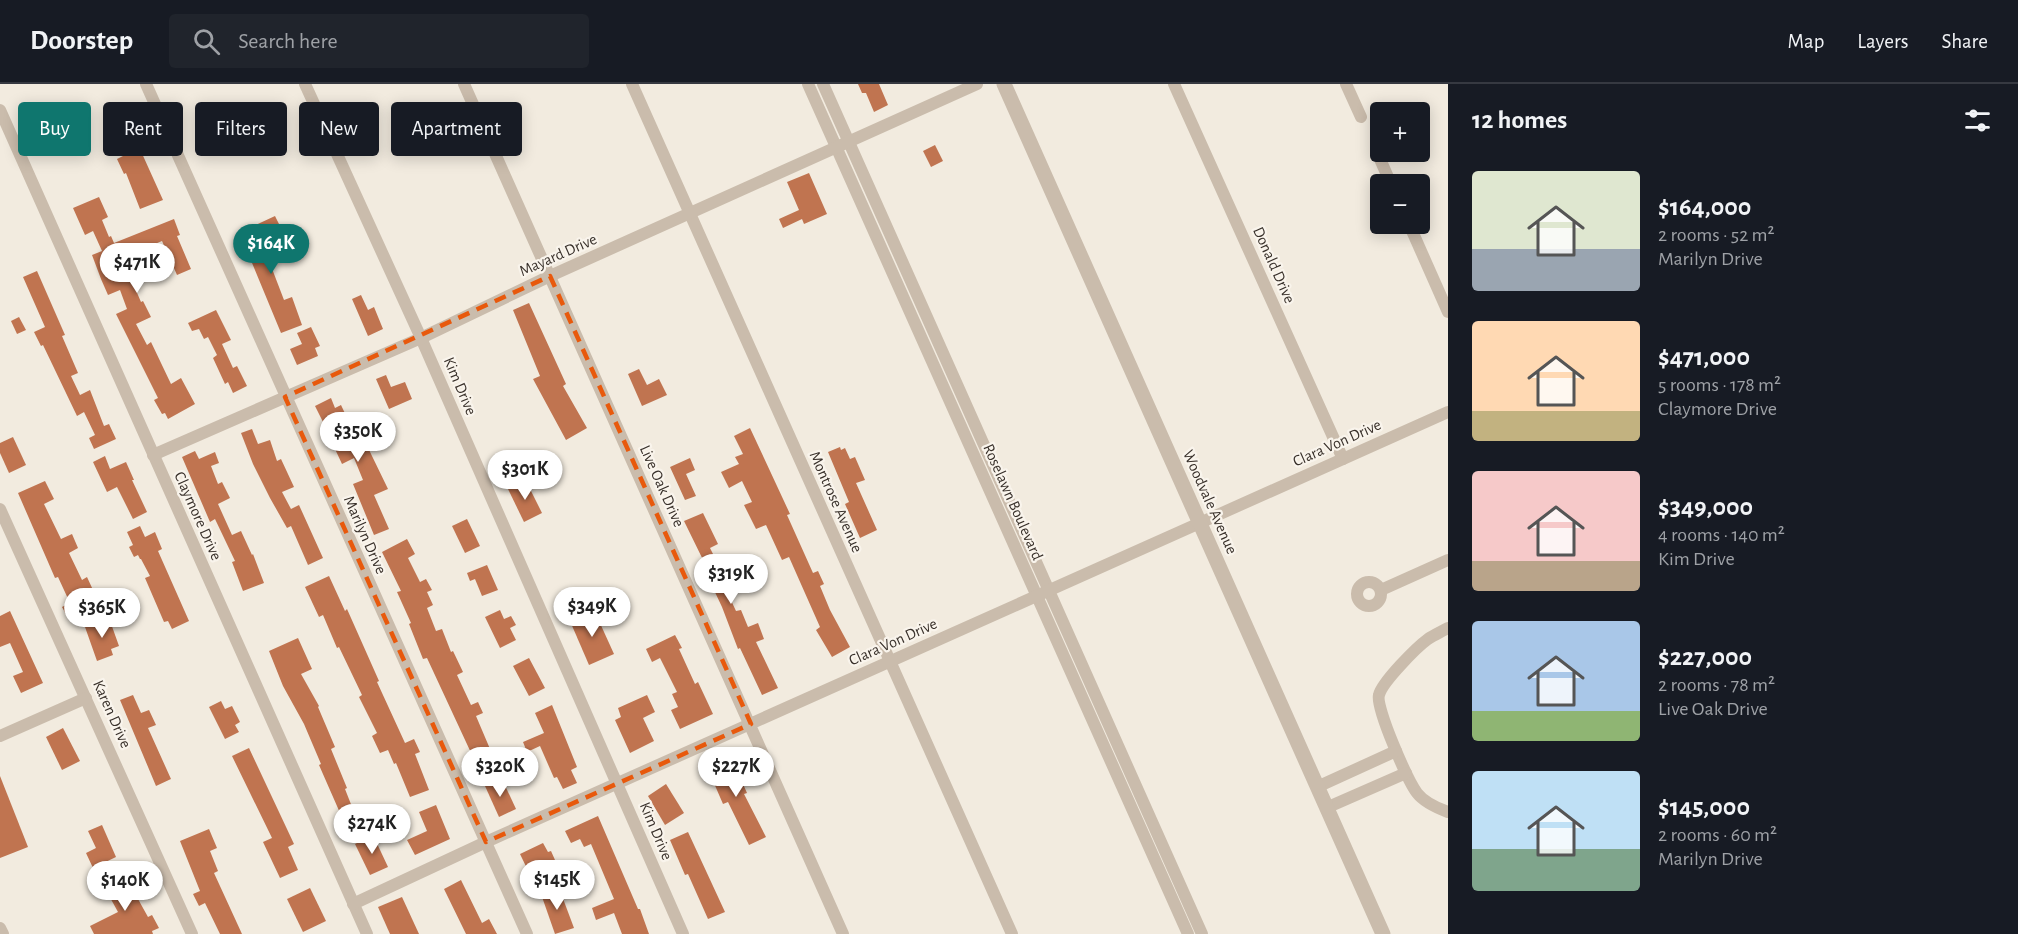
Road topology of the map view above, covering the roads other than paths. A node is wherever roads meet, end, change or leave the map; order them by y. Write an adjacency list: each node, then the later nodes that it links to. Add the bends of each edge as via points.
1 (146, 84): 24 (street, Marilyn Drive)
2 (306, 84): 21 (street, Kim Drive)
3 (464, 84): 19 (street, Live Oak Drive)
4 (632, 84): 15 (street, Montrose Avenue)
5 (808, 84): 14 (street, Roselawn Boulevard)
6 (823, 84): 13 (street, Roselawn Boulevard)
7 (977, 84): 13 (street, Mayard Drive)
8 (1004, 84): 31 (street, Woodvale Avenue)
9 (1174, 84): 27 (street, Donald Drive)
10 (1346, 84): 12 (street)
11 (0, 110): 26 (street, Claymore Drive)
12 (1361, 117)
13 (849, 141): 14 (street, Mayard Drive); 17 (street, Roselawn Boulevard)
14 (836, 147): 15 (street, Mayard Drive); 18 (street, Roselawn Boulevard)
15 (690, 215): 19 (street, Mayard Drive); 36 (street, Montrose Avenue)
16 (1413, 234): 20 (street)
17 (901, 258): 18 (street); 22 (street, Roselawn Boulevard)
18 (888, 263): 23 (street, Roselawn Boulevard)
19 (550, 276): 21 (street, Mayard Drive); 38 (street, Live Oak Drive)
20 (1448, 312)
21 (421, 338): 24 (street, Mayard Drive); 42 (street, Kim Drive)
22 (948, 366): 23 (street); 28 (street, Roselawn Boulevard)
23 (936, 371): 29 (street, Roselawn Boulevard)
24 (285, 397): 26 (street, Mayard Drive); 46 (street, Marilyn Drive)
25 (1448, 412): 27 (street, Clara Von Drive)
26 (153, 455): 48 (street, Claymore Drive)
27 (1343, 459): 31 (street, Clara Von Drive)
28 (994, 468): 29 (street); 34 (street, Roselawn Boulevard)
29 (982, 474): 34 (street, Roselawn Boulevard)
30 (0, 509): 37 (street, Karen Drive)
31 (1200, 524): 34 (street, Clara Von Drive); 43 (street, Woodvale Avenue)
32 (1448, 560): 33 (street)
33 (1381, 590)
34 (1043, 593): 36 (street, Clara Von Drive); 47 (street, Roselawn Boulevard)
35 (1448, 628): 40 (street, via 1416,650 1378,696)
36 (889, 661): 38 (street, Clara Von Drive); 56 (street, Montrose Avenue)
37 (86, 698): 39 (street); 51 (street, Karen Drive)
38 (751, 724): 42 (street, Clara Von Drive); 55 (street, Live Oak Drive)
39 (0, 736)
40 (1396, 752): 41 (street); 43 (street)
41 (1406, 773): 44 (street); 45 (street, via 1419,795)
42 (617, 783): 46 (street, Clara Von Drive); 54 (street, Kim Drive)
43 (1317, 787): 44 (street, Woodvale Avenue)
44 (1326, 808): 59 (street, Woodvale Avenue)
45 (1448, 812)
46 (486, 842): 48 (street, Clara Von Drive); 53 (street, Marilyn Drive)
47 (1154, 843): 57 (street, Roselawn Boulevard); 58 (street, Roselawn Boulevard)
48 (353, 904): 52 (street, Claymore Drive)
49 (0, 928): 50 (street)
50 (3, 934)
51 (192, 934)
52 (367, 934)
53 (527, 934)
54 (682, 934)
55 (843, 934)
56 (1012, 934)
57 (1188, 934)
58 (1202, 934)
59 (1383, 934)

